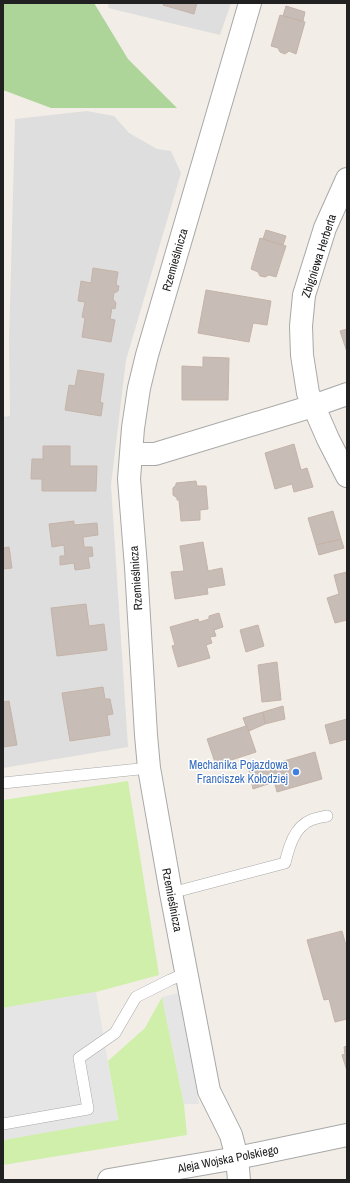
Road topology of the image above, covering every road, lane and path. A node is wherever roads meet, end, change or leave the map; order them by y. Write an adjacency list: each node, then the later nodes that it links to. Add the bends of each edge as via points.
1 (250, 3): 5 (street, Rzemieślnicza, via 147,354 138,395)
2 (347, 179): 4 (street, Zbigniewa Herberta, via 325,228 304,295 302,355 308,394)
3 (347, 394): 4 (street)
4 (313, 406): 5 (street, via 155,454); 6 (street, Zbigniewa Herberta)
5 (131, 454): 7 (street, Rzemieślnicza, via 129,479)
6 (347, 476)
7 (149, 768): 8 (lane); 10 (street, Rzemieślnicza)
8 (3, 783)
9 (327, 816): 10 (lane, via 311,820 302,826 293,838 285,863)
10 (170, 893): 11 (street, Rzemieślnicza)
11 (186, 973): 12 (lane, via 136,997 115,1033 79,1058 88,1109); 14 (street, Rzemieślnicza, via 209,1091 231,1135)
12 (3, 1124)
13 (347, 1135): 14 (street, Aleja Wojska Polskiego)
14 (237, 1158): 15 (street, Aleja Wojska Polskiego); 16 (street, Rzemieślnicza)
15 (109, 1180)
16 (240, 1180)

